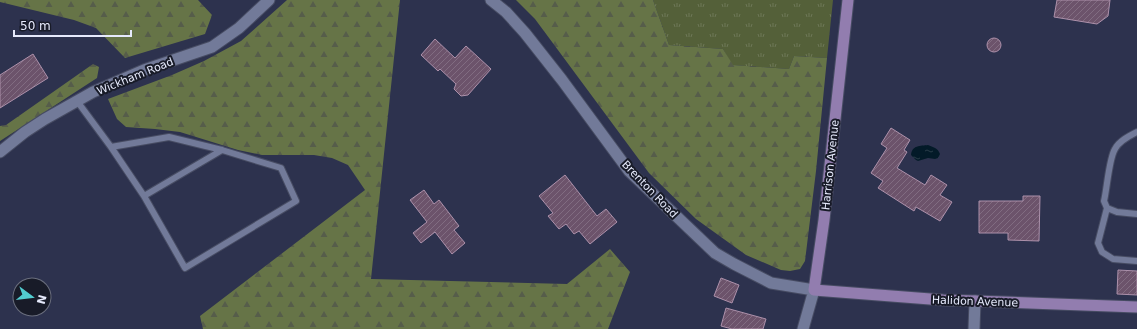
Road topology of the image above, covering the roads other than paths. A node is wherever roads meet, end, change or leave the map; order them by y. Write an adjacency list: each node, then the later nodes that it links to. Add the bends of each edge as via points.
1 (269, 0): 4 (street, Wickham Road, via 240,28 212,47 144,70)
2 (491, 0): 13 (street, Brenton Road, via 525,33 629,171 715,253 771,283)
3 (848, 0): 13 (main road, Harrison Avenue)
4 (77, 101): 6 (lane); 8 (street, Wickham Road, via 25,132)
5 (1137, 132): 10 (lane, via 1115,148 1104,201)
6 (111, 147): 7 (lane, via 169,137); 9 (lane)
7 (222, 150): 9 (lane); 9 (lane, via 281,168 296,201 185,268)
8 (0, 152)
9 (144, 196)
10 (1107, 208): 11 (lane); 12 (lane, via 1098,243 1102,252 1114,259)
11 (1137, 214)
12 (1137, 261)
13 (814, 290): 14 (main road, Halidon Avenue); 16 (street, Harrison Avenue)
14 (975, 301): 15 (main road, Halidon Avenue); 17 (street)
15 (1137, 307)
16 (803, 329)
17 (974, 329)

